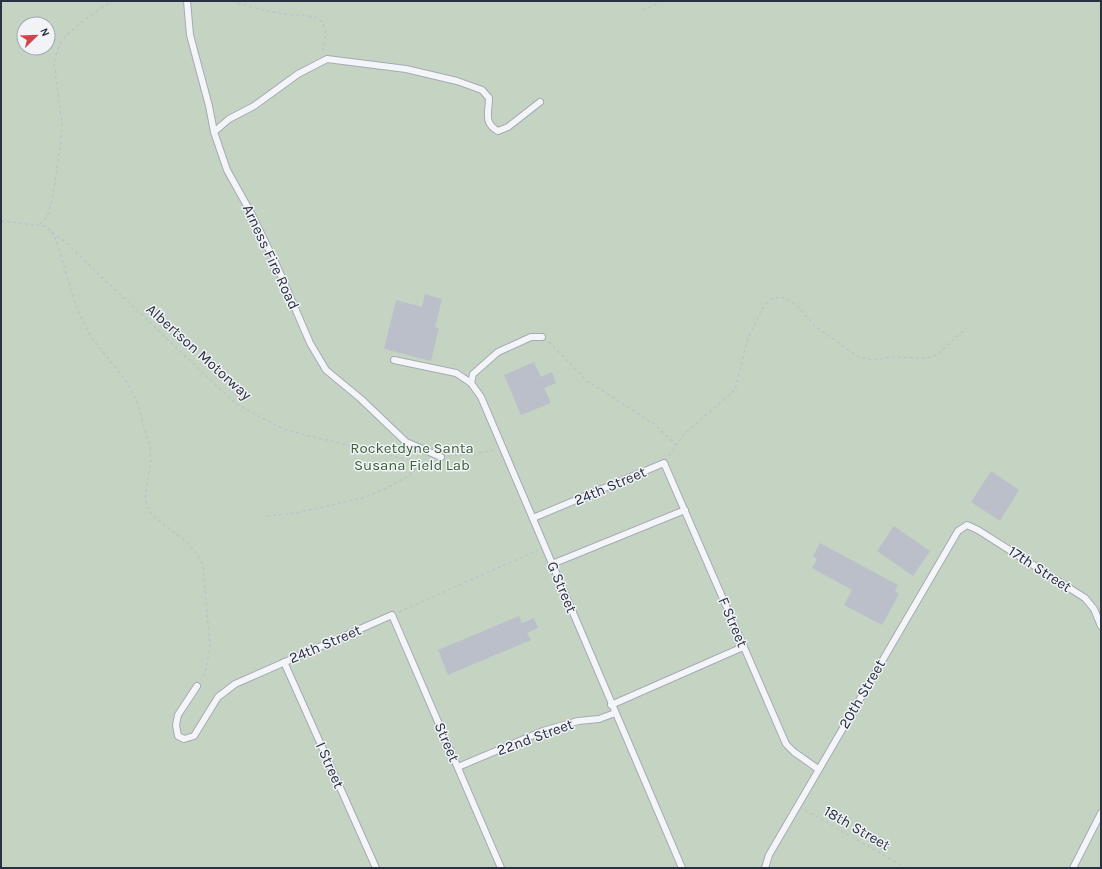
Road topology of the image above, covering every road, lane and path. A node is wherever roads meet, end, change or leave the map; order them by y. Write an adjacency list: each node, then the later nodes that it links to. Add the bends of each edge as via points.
1 (113, 1): 10 (path, via 64,38 56,55 54,63 62,123 61,142 52,200 47,217)
2 (187, 1): 8 (lane, Arness Fire Road, via 190,35)
3 (232, 1): 6 (path, via 255,8 318,19 325,29 326,38)
4 (663, 1): 5 (path)
5 (642, 10)
6 (319, 63): 7 (lane, via 327,59 406,69 457,81 482,90 489,98 488,120 491,127 498,131 508,127); 8 (lane, via 298,74 254,106 229,119)
7 (540, 102)
8 (214, 132): 18 (lane, Arness Fire Road, via 227,170 251,213 310,343 326,370 406,442)
9 (1, 221): 10 (path, Albertson Motorway)
10 (40, 224): 11 (path, Albertson Motorway)
11 (50, 230): 19 (path, Albertson Motorway, via 236,404 285,430); 32 (path, via 56,240 77,310 91,337 128,382 136,399 150,447 147,507 152,515 188,544 203,565 210,647 205,674)
12 (966, 328): 16 (path, via 937,355 927,358 893,357 871,360 857,356 815,326 789,300 782,297 771,299 762,309 748,338 735,390 685,433)
13 (542, 337): 15 (lane, via 531,337 498,352 473,374); 16 (path, via 587,381 654,424)
14 (394, 360): 15 (lane, G Street, via 456,373)
15 (471, 383): 17 (lane, G Street, via 481,397)
16 (676, 446): 20 (path)
17 (502, 448): 18 (path); 23 (lane, G Street)
18 (441, 457): 19 (path)
19 (422, 463): 22 (path, via 408,476 362,498 296,513)
20 (664, 463): 21 (lane, F Street); 23 (lane, 24th Street)
21 (685, 510): 26 (lane); 30 (lane, F Street)
22 (267, 516)
23 (532, 518): 25 (lane, G Street)
24 (967, 525): 28 (lane, 17th Street, via 1085,598); 36 (lane, 20th Street, via 958,531)
25 (545, 547): 26 (lane, G Street); 27 (path)
26 (552, 564): 33 (lane, G Street)
27 (392, 615): 31 (lane, 24th Street); 35 (lane, Street)
28 (1099, 617): 29 (lane, 17th Street)
29 (1101, 626)
30 (743, 647): 33 (lane); 36 (lane, F Street, via 786,744)
31 (284, 662): 32 (lane, 24th Street, via 227,690 218,697 194,736 184,739 178,736 178,715); 39 (lane, I Street)
32 (197, 686)
33 (611, 705): 34 (lane, G Street)
34 (615, 713): 35 (lane, 22nd Street, via 543,731); 41 (lane, G Street)
35 (458, 767): 40 (lane, Street)
36 (818, 769): 37 (lane, 20th Street)
37 (798, 806): 42 (lane, 20th Street); 43 (path, 18th Street)
38 (1101, 813): 44 (lane)
39 (376, 868)
40 (501, 868)
41 (682, 868)
42 (764, 868)
43 (906, 868)
44 (1073, 868)

